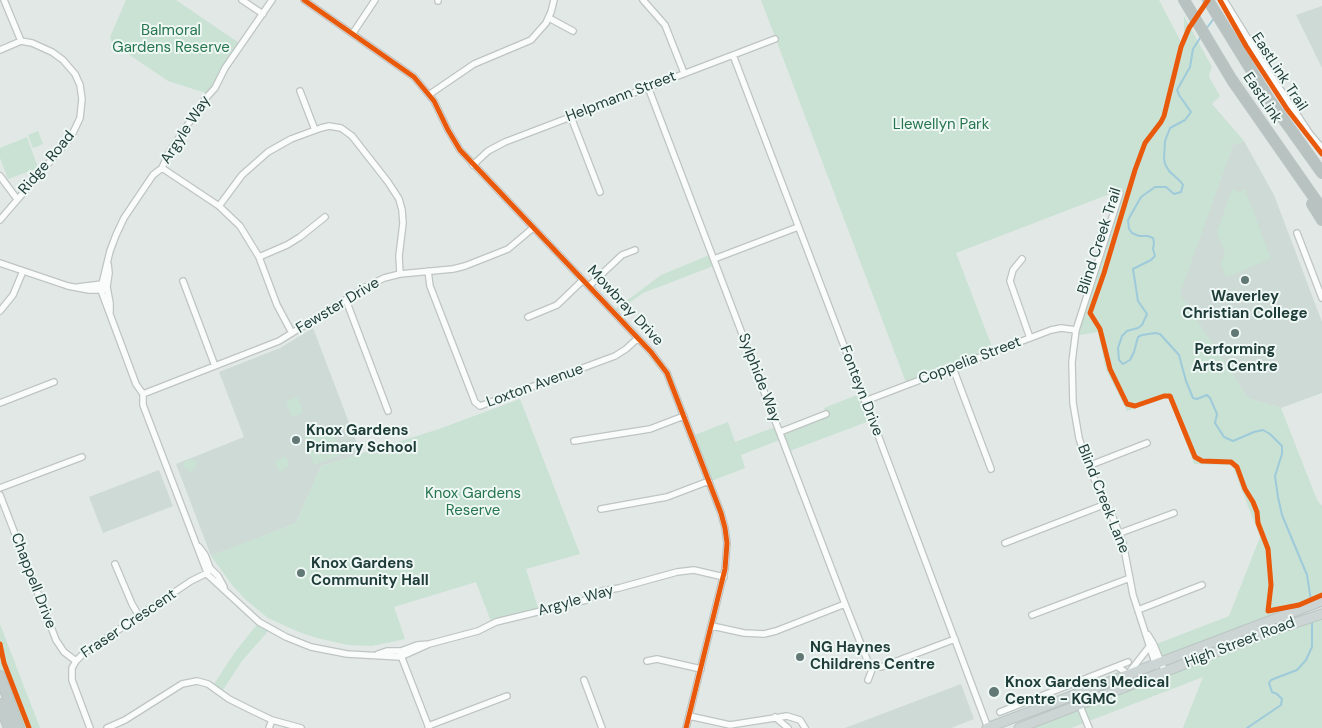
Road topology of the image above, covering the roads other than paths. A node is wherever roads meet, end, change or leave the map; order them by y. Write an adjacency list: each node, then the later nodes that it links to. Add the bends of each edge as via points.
1 (4, 0): 16 (street)
2 (242, 0): 11 (street)
3 (272, 0): 11 (street, Argyle Way)
4 (304, 0): 14 (street, Mowbray Drive)
5 (375, 0): 14 (street)
6 (554, 0): 12 (street)
7 (643, 0): 19 (street, via 665,25)
8 (1184, 0): 26 (highway, EastLink, via 1236,87)
9 (1208, 0): 29 (highway, EastLink, via 1269,99)
10 (1224, 0): 25 (street, via 1293,110)
11 (263, 14): 28 (street, Argyle Way, via 168,154)
12 (549, 18): 13 (street); 22 (street, via 530,40 479,61)
13 (573, 31)
14 (353, 33): 22 (street, Mowbray Drive, via 405,69)
15 (775, 39): 18 (street, Helpmann Street)
16 (21, 42): 17 (street); 33 (street, Ridge Road, via 45,48 66,63 78,81 82,102 79,123 71,136)
17 (0, 50)
18 (733, 55): 19 (street, Helpmann Street); 39 (street, Fonteyn Drive)
19 (684, 73): 20 (street, Helpmann Street)
20 (648, 87): 23 (street, Helpmann Street); 44 (street, Sylphide Way)
21 (300, 92): 24 (street)
22 (430, 94): 27 (street, Mowbray Drive, via 453,140)
23 (571, 117): 27 (street, Helpmann Street, via 498,145); 31 (street)
24 (315, 130): 34 (street, via 260,158 242,175); 49 (street, via 332,126 349,133 396,193 403,216)
25 (1322, 148)
26 (1289, 163): 35 (highway, EastLink); 38 (highway)
27 (473, 165): 40 (street, Mowbray Drive)
28 (162, 168): 34 (street); 53 (street, Argyle Way, via 153,175 124,218 116,235)
29 (1322, 173)
30 (0, 176): 33 (street, Ridge Road)
31 (600, 192)
32 (1120, 193): 58 (street, Blind Creek Lane)
33 (17, 199): 37 (street, Ridge Road)
34 (219, 206): 43 (street, via 240,226)
35 (1322, 209)
36 (325, 217): 43 (street, via 300,238)
37 (0, 220)
38 (1322, 220)
39 (798, 227): 44 (street); 66 (street, Fonteyn Drive)
40 (533, 228): 48 (street, Fewster Drive, via 508,250 459,268); 50 (street, Mowbray Drive)
41 (1297, 233): 54 (street)
42 (635, 250): 52 (street, via 622,255)
43 (259, 256): 59 (street, via 274,299)
44 (714, 259): 71 (street, Sylphide Way)
45 (1022, 259): 61 (street, via 1011,274 1010,284)
46 (0, 263): 47 (street)
47 (23, 271): 53 (street, via 60,284); 56 (street)
48 (428, 271): 49 (street, Fewster Drive); 60 (street, Loxton Avenue, via 430,286 474,402 480,406 614,356)
49 (400, 274): 55 (street, Fewster Drive, via 374,282)
50 (584, 280): 52 (street, Mowbray Drive); 57 (street, via 558,305)
51 (183, 281): 62 (street)
52 (589, 286): 60 (street, Mowbray Drive)
53 (103, 287): 65 (street)
54 (1322, 298)
55 (346, 300): 59 (street, Fewster Drive); 68 (street)
56 (0, 311)
57 (528, 318)
58 (1076, 330): 61 (street, Coppelia Street, via 1058,328); 75 (street, Blind Creek Lane, via 1072,362 1073,403)
59 (292, 333): 62 (street, Fewster Drive, via 274,344)
60 (638, 338): 70 (street, Mowbray Drive, via 667,373)
61 (1030, 338): 63 (street, Coppelia Street)
62 (215, 366): 65 (street, Fewster Drive)
63 (953, 368): 66 (street, Coppelia Street); 76 (street)
64 (54, 382): 67 (street)
65 (142, 394): 86 (street)
66 (865, 401): 98 (street, Fonteyn Drive)
67 (0, 403)
68 (388, 411)
69 (826, 414): 71 (street)
70 (684, 416): 72 (street, via 650,429); 77 (street, Mowbray Drive)
71 (780, 432): 91 (street, Sylphide Way)
72 (574, 441)
73 (1147, 443): 75 (street)
74 (82, 457): 78 (street)
75 (1088, 466): 80 (street, Blind Creek Lane)
76 (991, 469)
77 (709, 480): 81 (street, via 670,496); 87 (street, Mowbray Drive, via 725,528 727,556)
78 (0, 488)
79 (0, 495): 101 (street, Chappell Drive, via 56,640)
80 (1106, 504): 83 (street, Blind Creek Lane); 84 (street)
81 (601, 509)
82 (1174, 513): 83 (street)
83 (1120, 533): 88 (street, Blind Creek Lane)
84 (1005, 543)
85 (115, 564): 95 (street)
86 (207, 570): 95 (street, Fraser Crescent); 100 (street, via 259,622 293,640 329,652)
87 (724, 577): 96 (street, Mowbray Drive); 100 (street, Argyle Way, via 682,570 602,591 586,600 496,622 482,630)
88 (1130, 578): 92 (street, Blind Creek Lane); 94 (street)
89 (1202, 585): 92 (street)
90 (1321, 602): 104 (main road, High Street Road)
91 (846, 604): 96 (street, via 764,634); 105 (street, Sylphide Way)
92 (1138, 610): 97 (street, Blind Creek Lane)
93 (1322, 614): 108 (main road, High Street Road)
94 (1032, 615)
95 (139, 616): 101 (street, Fraser Crescent)
96 (712, 626): 107 (street, Mowbray Drive)
97 (1146, 631): 99 (street, Blind Creek Lane); 104 (street, Blind Creek Lane)
98 (955, 639): 105 (street, via 881,667); 134 (street, Fonteyn Drive)
99 (1149, 647): 104 (street, Blind Creek Lane); 109 (street)
100 (402, 654): 123 (street)
101 (76, 661): 126 (street, Fraser Crescent, via 72,680)
102 (647, 661): 107 (street, via 657,658)
103 (1128, 662): 106 (street)
104 (1158, 662): 108 (street, Blind Creek Lane); 109 (main road, High Street Road)
105 (872, 667): 112 (street)
106 (1118, 667): 109 (street); 117 (street)
107 (701, 669): 119 (street, Mowbray Drive)
108 (1162, 673): 116 (main road, High Street Road)
109 (1128, 674): 113 (main road, High Street Road)
110 (0, 676): 125 (highway)
111 (584, 680): 130 (street)
112 (868, 680)
113 (1075, 694): 116 (street); 121 (main road, High Street Road)
114 (507, 696): 123 (street)
115 (0, 704): 124 (highway)
116 (1080, 705): 135 (main road, High Street Road); 136 (street)
117 (1016, 706): 118 (street); 121 (street)
118 (1000, 712)
119 (690, 716): 120 (street, via 730,725); 131 (street, Mowbray Drive)
120 (775, 717): 132 (street); 133 (street, via 799,720)
121 (1011, 718): 134 (main road, High Street Road)
122 (272, 720): 127 (street, via 198,681 182,684); 128 (street); 129 (street)
123 (429, 727)
124 (9, 728)
125 (19, 728)
126 (90, 728)
127 (108, 728)
128 (269, 728)
129 (300, 728)
130 (602, 728)
131 (686, 728)
132 (788, 728)
133 (805, 728)
134 (988, 728)
135 (1019, 728)
136 (1089, 728)

